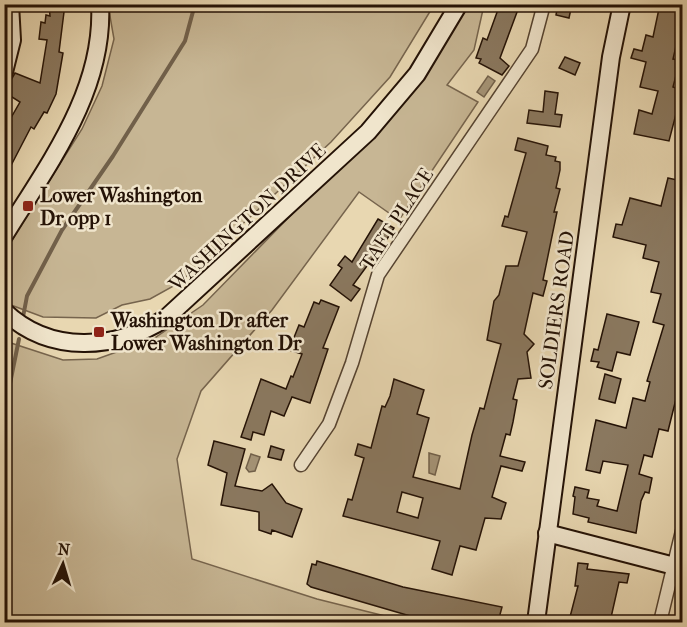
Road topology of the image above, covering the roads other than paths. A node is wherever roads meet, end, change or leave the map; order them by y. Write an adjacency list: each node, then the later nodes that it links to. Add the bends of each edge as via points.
1 (10, 4): 6 (street, via 12,40)
2 (100, 4): 7 (street, via 99,41 87,88 67,131)
3 (459, 4): 8 (street, WASHINGTON DRIVE, via 417,74 368,132 166,318 123,339 90,343 43,336)
4 (544, 4): 9 (street, TAFT PLACE, via 532,48 378,275 329,424)
5 (622, 4): 11 (street, SOLDIERS ROAD, via 611,57)
6 (4, 72)
7 (4, 236)
8 (4, 311)
9 (301, 465)
10 (682, 531): 12 (street)
11 (547, 533): 12 (street); 13 (street, SOLDIERS ROAD)
12 (678, 567): 14 (street)
13 (536, 622)
14 (660, 622)

